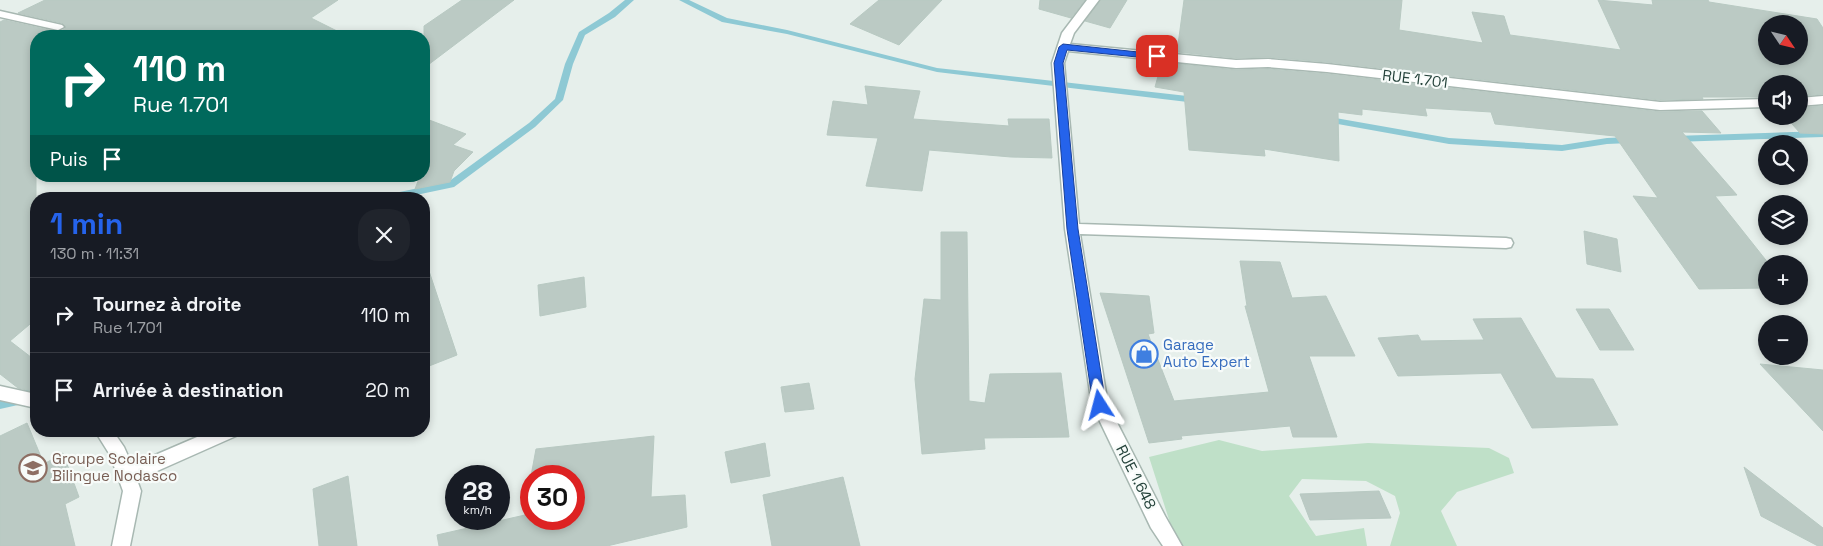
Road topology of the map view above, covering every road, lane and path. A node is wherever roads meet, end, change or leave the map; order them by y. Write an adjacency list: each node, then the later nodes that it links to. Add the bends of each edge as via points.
1 (1093, 0): 4 (street, RUE 1.648, via 1068,33)
2 (0, 14): 3 (street)
3 (58, 27)
4 (1063, 47): 7 (street, RUE 1.701, via 1199,62 1327,68 1660,106); 8 (street, RUE 1.648, via 1058,63)
5 (1823, 100): 6 (street)
6 (1808, 101)
7 (1758, 103)
8 (1072, 229): 9 (street); 16 (street, RUE 1.648, via 1100,405)
9 (1506, 243)
10 (0, 393): 11 (street)
11 (30, 400)
12 (107, 437): 14 (street, via 118,452)
13 (216, 437): 14 (street)
14 (126, 476): 15 (street, via 132,491)
15 (120, 546)
16 (1173, 546)

